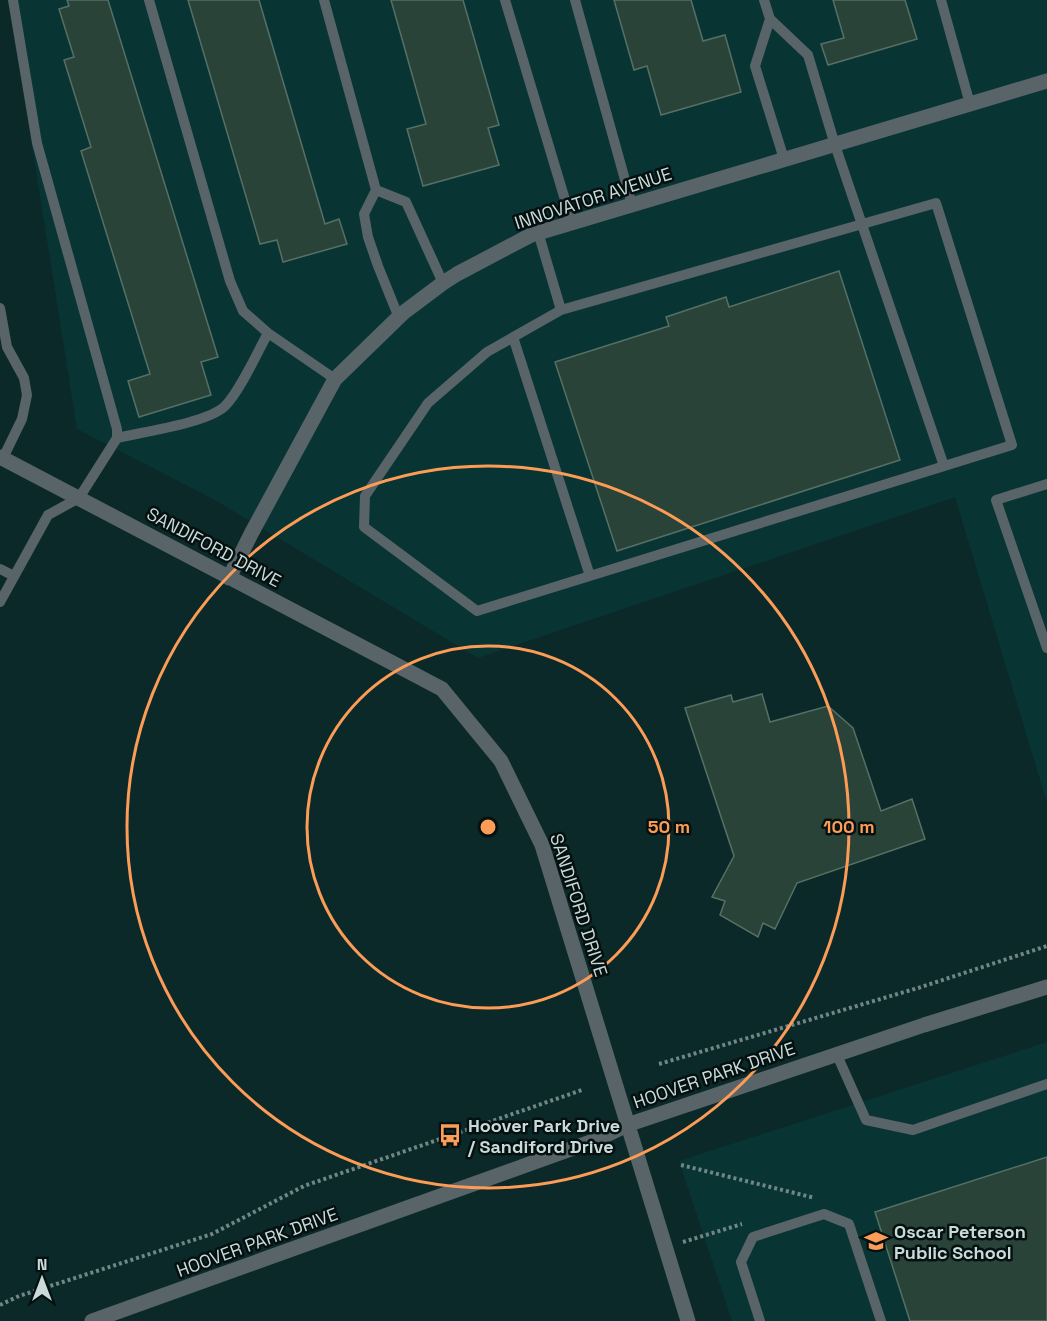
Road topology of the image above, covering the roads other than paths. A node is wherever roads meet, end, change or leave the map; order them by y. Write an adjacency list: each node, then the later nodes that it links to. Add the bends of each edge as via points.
1 (13, 0): 26 (lane, via 37,142)
2 (148, 0): 22 (lane, via 230,281 243,311)
3 (324, 0): 13 (lane)
4 (505, 0): 15 (lane)
5 (575, 0): 14 (lane)
6 (764, 0): 8 (lane)
7 (941, 0): 10 (lane)
8 (770, 19): 11 (lane, via 808,55); 12 (lane, via 755,66)
9 (1047, 81): 10 (street, INNOVATOR AVENUE)
10 (970, 104): 11 (street, INNOVATOR AVENUE)
11 (835, 145): 12 (street, INNOVATOR AVENUE); 16 (lane)
12 (784, 159): 14 (street, INNOVATOR AVENUE)
13 (376, 190): 18 (lane, via 406,202); 21 (lane, via 364,214)
14 (632, 205): 15 (street, INNOVATOR AVENUE)
15 (572, 223): 17 (street, INNOVATOR AVENUE)
16 (862, 225): 20 (lane); 28 (lane); 28 (lane, via 936,203 1012,445)
17 (538, 232): 18 (street, INNOVATOR AVENUE); 20 (lane)
18 (444, 283): 21 (street, INNOVATOR AVENUE)
19 (0, 308): 24 (lane)
20 (561, 310): 23 (lane)
21 (399, 318): 25 (street, INNOVATOR AVENUE)
22 (268, 333): 25 (lane); 26 (lane, via 224,407 204,417)
23 (513, 337): 33 (lane); 33 (lane, via 487,352 428,403 365,496 364,526 477,611)
24 (4, 345): 27 (lane, via 24,378 27,395 22,419)
25 (335, 379): 34 (street, INNOVATOR AVENUE)
26 (117, 438): 30 (lane)
27 (1, 458): 30 (street, SANDIFORD DRIVE)
28 (944, 466): 33 (lane)
29 (1047, 484): 36 (lane, via 996,501)
30 (80, 498): 32 (lane, via 48,515); 34 (street, SANDIFORD DRIVE)
31 (0, 569): 32 (lane)
32 (14, 576): 35 (lane)
33 (590, 576)
34 (229, 578): 40 (street, SANDIFORD DRIVE, via 442,689 501,761 542,845)
35 (0, 602)
36 (1047, 648)
37 (1047, 987): 38 (street, HOOVER PARK DRIVE)
38 (837, 1055): 39 (lane, via 866,1120 913,1130); 40 (street, HOOVER PARK DRIVE)
39 (1047, 1084)
40 (627, 1125): 41 (street, HOOVER PARK DRIVE, via 574,1148); 42 (street, SANDIFORD DRIVE)
41 (92, 1321)
42 (688, 1321)
43 (760, 1321): 44 (lane, via 741,1262 753,1237 824,1214 849,1224)
44 (881, 1321)

